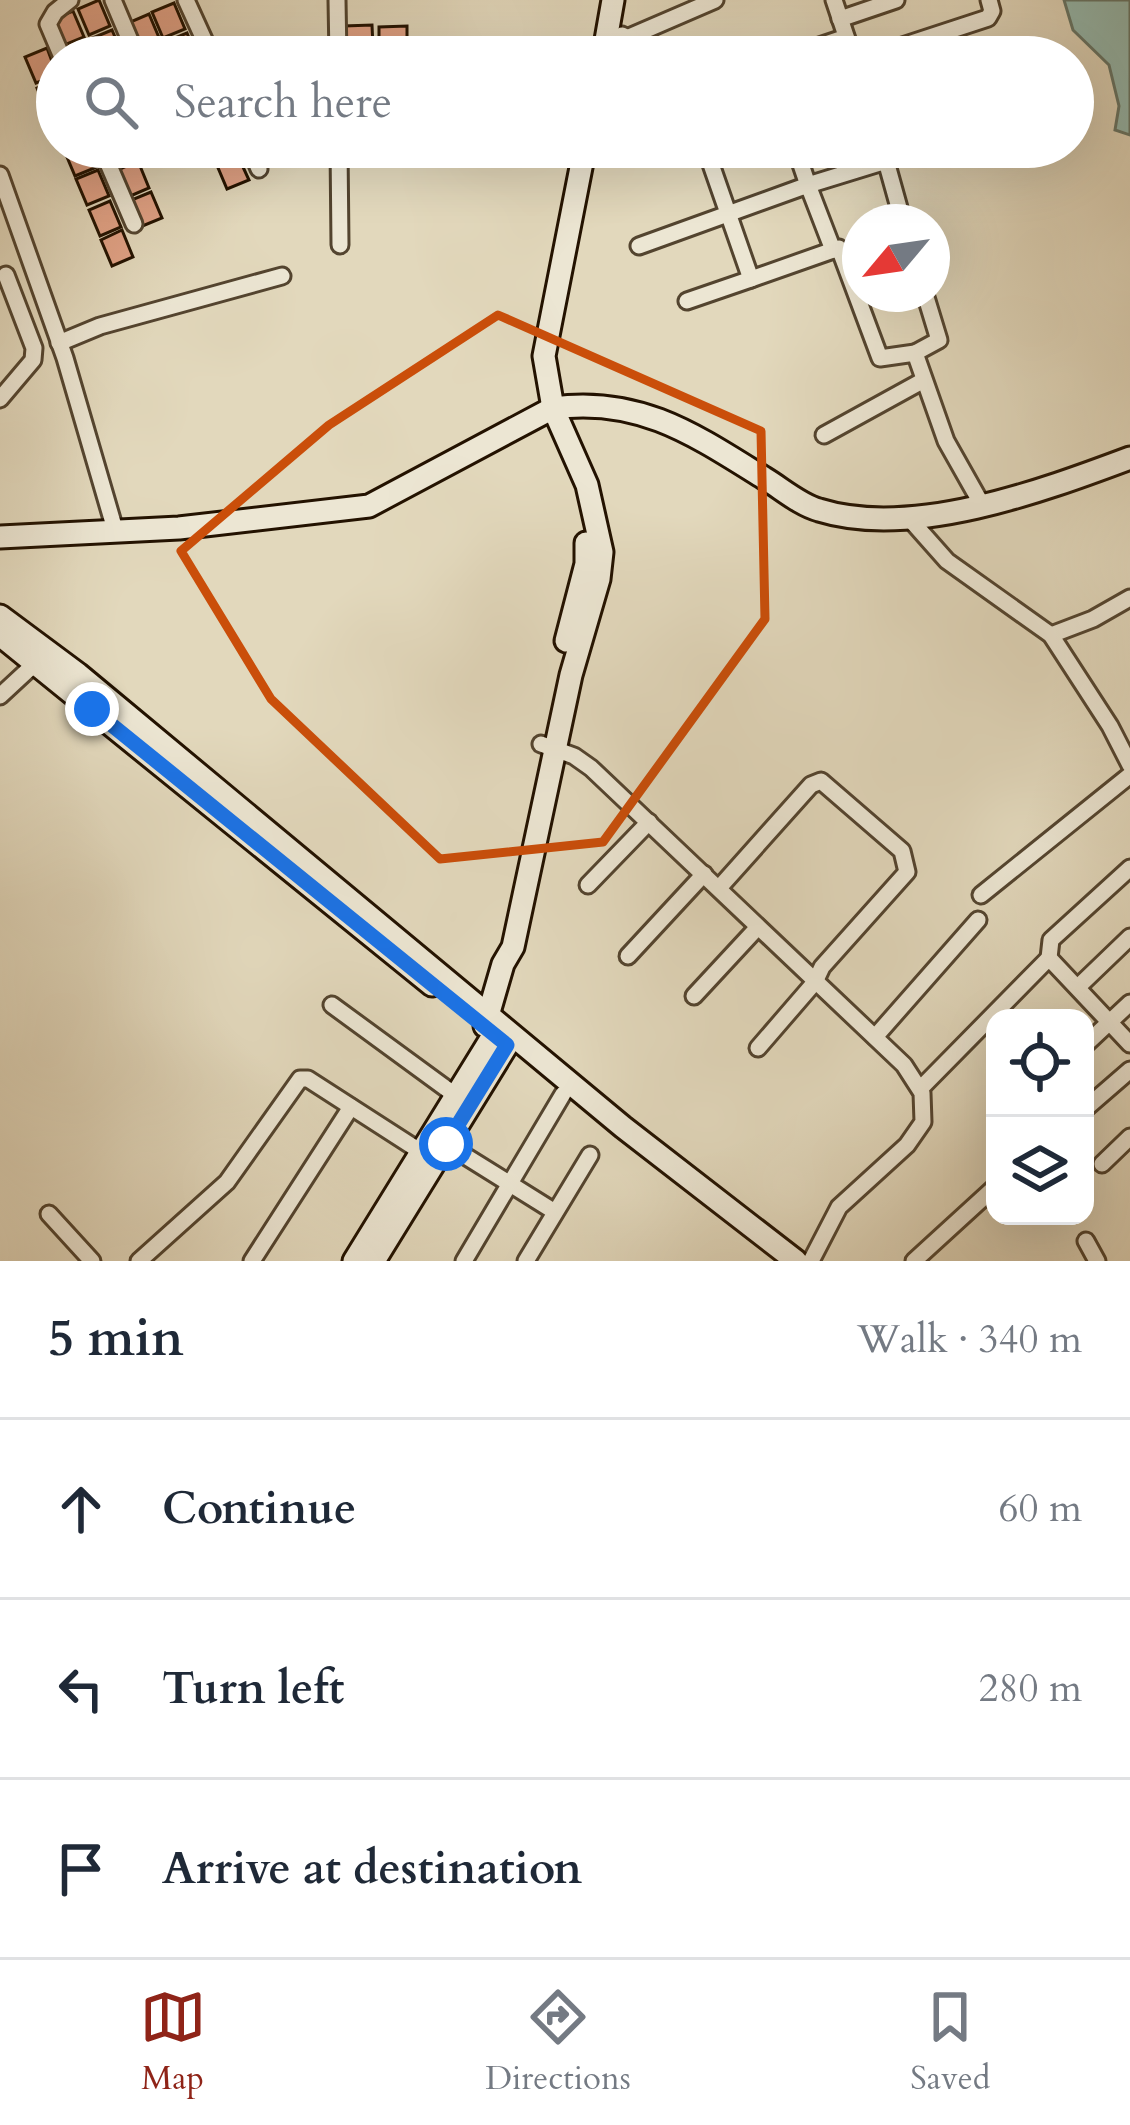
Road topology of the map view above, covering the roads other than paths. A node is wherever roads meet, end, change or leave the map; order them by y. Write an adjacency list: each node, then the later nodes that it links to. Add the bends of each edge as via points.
1 (70, 0): 12 (street, via 48,24)
2 (113, 0): 13 (street)
3 (186, 0): 14 (street)
4 (338, 0): 15 (street)
5 (613, 0): 11 (street)
6 (715, 0): 11 (street)
7 (834, 0): 10 (street)
8 (896, 0): 10 (street)
9 (989, 0): 19 (street, via 988,18)
10 (840, 19): 18 (street)
11 (618, 33): 16 (street); 17 (street)
12 (53, 36)
13 (128, 36)
14 (202, 36)
15 (338, 36)
16 (616, 36)
17 (624, 36)
18 (846, 36)
19 (933, 36)
20 (110, 168): 31 (street)
21 (339, 168): 32 (street)
22 (580, 168): 46 (street, via 544,356)
23 (712, 168): 30 (street)
24 (802, 168): 28 (street)
25 (850, 168): 28 (street)
26 (888, 168): 29 (street)
27 (0, 175): 36 (street)
28 (808, 185): 30 (street); 35 (street)
29 (898, 204)
30 (728, 216): 33 (street); 39 (street)
31 (134, 224)
32 (340, 245)
33 (639, 246)
34 (842, 247): 35 (street)
35 (836, 249): 39 (street); 43 (street, via 880,358)
36 (31, 262): 38 (street); 42 (street)
37 (282, 276): 42 (street)
38 (3, 277): 45 (street, via 34,348)
39 (751, 279): 40 (street)
40 (687, 301)
41 (930, 312): 43 (street, via 939,340)
42 (59, 343): 51 (street)
43 (915, 353): 44 (street)
44 (924, 380): 47 (street); 49 (street)
45 (0, 399)
46 (553, 408): 50 (street, via 649,412 815,510); 51 (street, via 369,506); 59 (street, via 572,458 586,564)
47 (824, 435)
48 (1130, 458): 49 (street)
49 (981, 503): 50 (street)
50 (908, 517): 56 (street, via 947,561)
51 (116, 533): 52 (street)
52 (0, 537)
53 (1130, 598): 56 (street)
54 (0, 616): 57 (street)
55 (0, 635): 57 (street)
56 (1051, 635): 60 (street)
57 (42, 657): 58 (street); 79 (street, via 179,782)
58 (0, 697)
59 (548, 746): 62 (street, via 582,760); 79 (street, via 500,940)
60 (1130, 765)
61 (1130, 776): 67 (street)
62 (650, 822): 64 (street); 65 (street)
63 (1130, 868): 72 (street, via 1051,940)
64 (704, 874): 66 (street); 71 (street)
65 (588, 885)
66 (719, 888): 69 (street); 73 (street, via 820,781 902,851 907,872)
67 (981, 895)
68 (978, 920): 81 (street)
69 (758, 927): 73 (street); 75 (street)
70 (1130, 937): 74 (street)
71 (628, 956)
72 (1049, 958): 74 (street); 85 (street)
73 (815, 982): 81 (street); 83 (street)
74 (1078, 988): 78 (street)
75 (694, 996)
76 (1130, 1003): 78 (street)
77 (332, 1005): 87 (street)
78 (1109, 1022): 80 (street); 82 (street)
79 (494, 1030): 86 (street); 87 (street); 91 (street); 107 (street)
80 (1094, 1036)
81 (874, 1037): 85 (street)
82 (1130, 1044)
83 (758, 1048)
84 (1130, 1070): 88 (street)
85 (920, 1090): 108 (street, via 923,1122 839,1208)
86 (563, 1094): 94 (street); 106 (street)
87 (455, 1095): 91 (street)
88 (1094, 1101)
89 (351, 1107): 91 (street); 100 (street, via 300,1079 227,1183); 101 (street)
90 (1130, 1137): 93 (street)
91 (435, 1153): 94 (street); 102 (street); 103 (street)
92 (590, 1155): 96 (street)
93 (1102, 1164)
94 (507, 1184): 96 (street); 104 (street)
95 (986, 1195): 109 (street)
96 (555, 1212): 105 (street)
97 (50, 1214): 99 (street)
98 (1086, 1241): 110 (street)
99 (92, 1261)
100 (139, 1261)
101 (252, 1261)
102 (354, 1261)
103 (374, 1261)
104 (464, 1261)
105 (526, 1261)
106 (772, 1261)
107 (796, 1261)
108 (811, 1261)
109 (914, 1261)
110 (1097, 1261)

